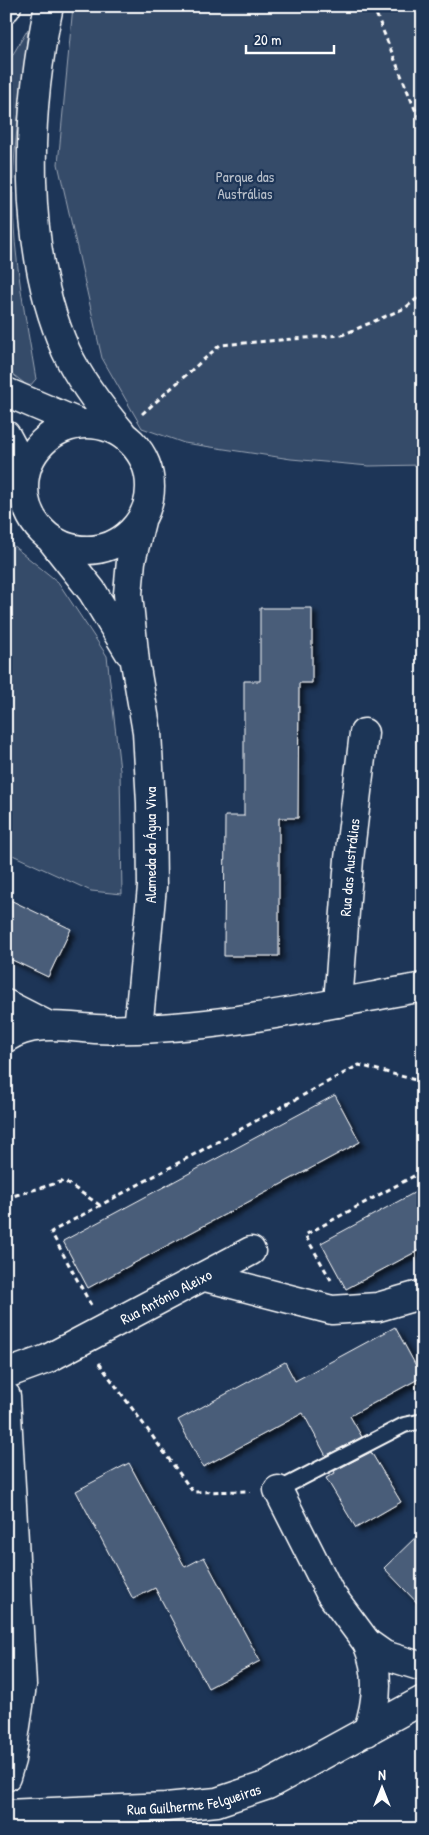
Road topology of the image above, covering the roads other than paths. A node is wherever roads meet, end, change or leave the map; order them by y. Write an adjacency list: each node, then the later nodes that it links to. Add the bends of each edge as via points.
1 (49, 6): 4 (main road, via 34,107 33,221 44,280 65,349 89,392)
2 (6, 392): 3 (main road)
3 (81, 424): 4 (main road, via 101,425); 6 (main road, via 61,428 44,440 32,455 25,474)
4 (121, 432): 7 (main road, via 145,459 150,476 150,495)
5 (6, 435): 6 (main road, via 14,450)
6 (24, 494): 8 (main road, via 28,510)
7 (141, 521): 8 (main road, via 127,537 108,547 87,550 66,546); 9 (main road, Alameda da Água Viva, via 131,561 128,594)
8 (48, 536): 9 (main road, Alameda da Água Viva, via 92,591)
9 (135, 662): 15 (main road, Alameda da Água Viva, via 147,732 152,887)
10 (364, 733): 12 (main road, Rua das Austrálias, via 349,860)
11 (423, 987): 12 (main road)
12 (338, 1003): 15 (main road, via 217,1022)
13 (6, 1004): 14 (main road)
14 (47, 1025): 15 (main road); 16 (main road, via 13,1033)
15 (138, 1029)
16 (6, 1038)
17 (251, 1251): 18 (main road)
18 (205, 1277): 19 (main road, Rua António Aleixo, via 332,1310 378,1307); 20 (main road, Rua António Aleixo, via 47,1359)
19 (423, 1294)
20 (6, 1374)
21 (6, 1396): 24 (main road)
22 (423, 1421): 23 (lane, via 404,1425)
23 (278, 1490): 25 (main road, via 330,1593)
24 (12, 1598): 29 (main road, via 22,1685)
25 (367, 1642): 26 (main road, via 384,1655); 28 (main road, via 374,1658 376,1684 375,1710)
26 (423, 1668)
27 (423, 1700): 28 (main road, Rua Guilherme Felgueiras)
28 (367, 1732): 30 (main road, Rua Guilherme Felgueiras, via 268,1785 217,1802)
29 (6, 1777)
30 (6, 1814)

